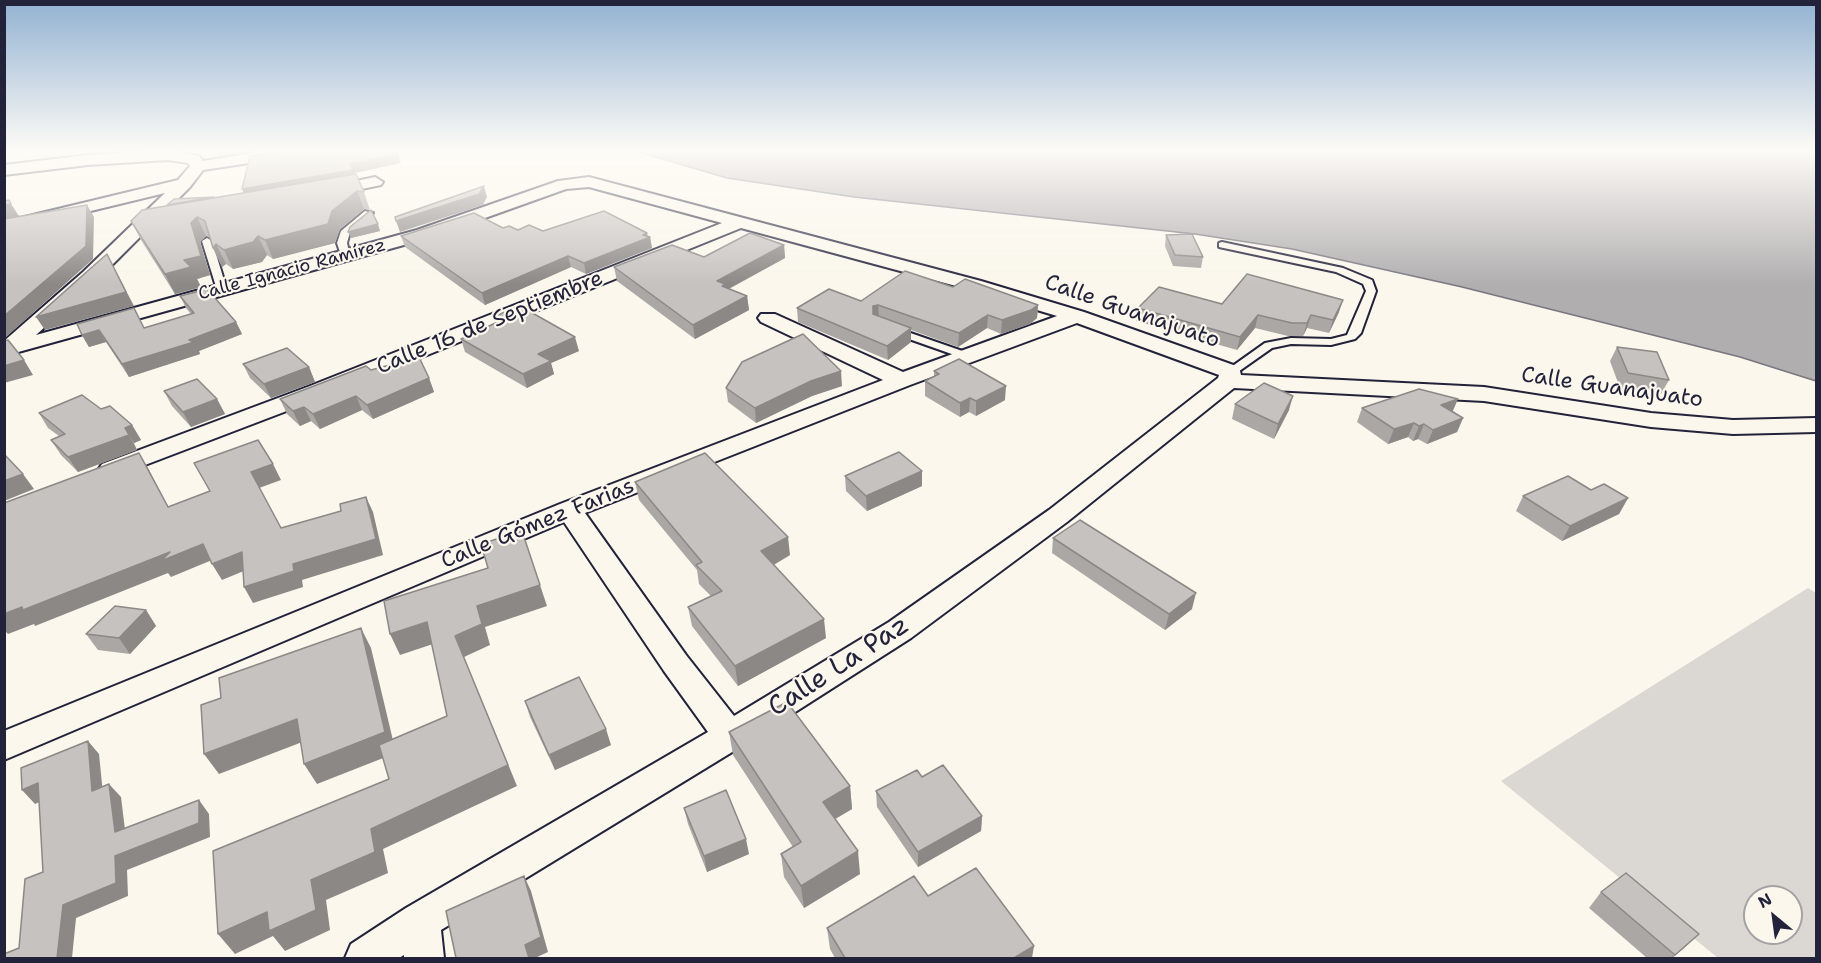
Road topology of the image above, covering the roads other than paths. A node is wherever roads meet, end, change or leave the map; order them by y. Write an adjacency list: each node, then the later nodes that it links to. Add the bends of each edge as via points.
1 (138, 195): 9 (street)
2 (173, 195): 8 (street)
3 (534, 195): 12 (street, Calle Ignacio Ramírez, via 452,225)
4 (641, 195): 7 (street, Calle Guanajuato)
5 (368, 213): 12 (lane, via 346,231 342,243)
6 (178, 217): 8 (street)
7 (740, 222): 14 (street, Calle Guanajuato); 22 (street, Calle 16 de Septiembre)
8 (144, 223): 17 (street)
9 (4, 227)
10 (207, 241): 13 (lane)
11 (1222, 245): 19 (lane, via 1339,270 1368,282 1371,291 1351,337 1331,342 1269,345)
12 (345, 256): 13 (street, Calle Ignacio Ramírez)
13 (222, 290): 17 (street, Calle Ignacio Ramírez)
14 (1077, 316): 18 (street, Calle Gómez Farias); 19 (street, Calle Guanajuato)
15 (768, 318): 20 (street)
16 (889, 328): 18 (lane)
17 (5, 350)
18 (967, 356): 20 (street, Calle Gómez Farias)
19 (1230, 376): 21 (street, Calle Guanajuato, via 1484,394 1651,420 1733,427); 24 (street, Calle La Paz, via 1058,516 909,623)
20 (902, 380): 23 (street, Calle Gómez Farias)
21 (1816, 424)
22 (92, 478)
23 (568, 510): 24 (street); 25 (street, Calle Gómez Farias)
24 (730, 736): 26 (street, Calle La Paz)
25 (4, 746)
26 (422, 940): 27 (street, Calle La Paz)
27 (365, 958)

